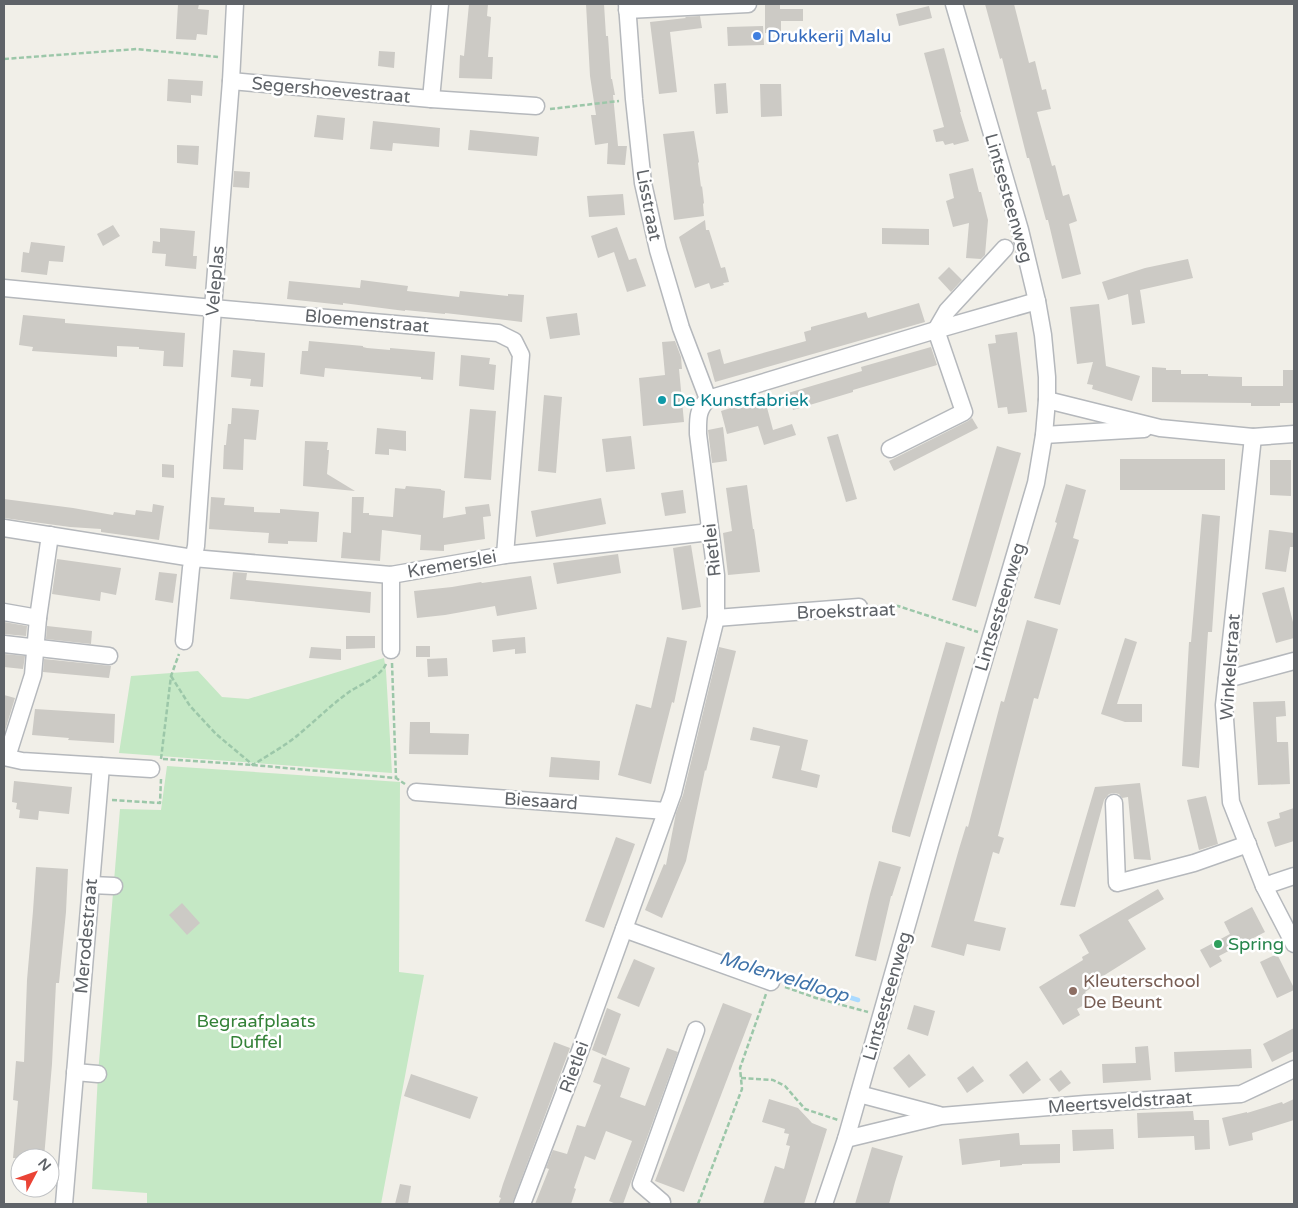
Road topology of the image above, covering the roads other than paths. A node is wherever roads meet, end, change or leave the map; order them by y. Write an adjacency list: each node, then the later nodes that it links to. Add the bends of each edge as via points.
1 (235, 4): 6 (street, Veleplas)
2 (440, 4): 7 (street, Segershoevestraat)
3 (748, 4): 5 (street)
4 (954, 4): 11 (street, Lintsesteenweg, via 1020,230)
5 (627, 7): 14 (street, Lisstraat, via 643,183 658,250)
6 (231, 81): 7 (street, Segershoevestraat); 12 (street, Veleplas)
7 (431, 99): 8 (street, Segershoevestraat)
8 (536, 106)
9 (1005, 248): 13 (street, via 947,311)
10 (4, 288): 12 (street, Bloemenstraat)
11 (1037, 301): 13 (street); 15 (street, Lintsesteenweg, via 1048,376)
12 (212, 308): 24 (street, Bloemenstraat, via 498,333 514,341 521,356); 25 (street, Veleplas)
13 (936, 330): 14 (street); 20 (street, via 964,412)
14 (708, 400): 22 (street, Rietlei, via 698,417 698,434)
15 (1047, 400): 16 (street); 17 (street, Lintsesteenweg)
16 (1160, 428): 17 (street); 19 (street)
17 (1044, 434): 56 (street, Lintsesteenweg, via 1036,483)
18 (1294, 434): 19 (street)
19 (1253, 437): 37 (street, Winkelstraat)
20 (890, 449)
21 (4, 528): 23 (street, Kremerslei)
22 (710, 532): 24 (street, Kremerslei); 30 (street, Rietlei, via 716,575)
23 (50, 536): 25 (street, Kremerslei); 29 (street)
24 (505, 555): 26 (street, Kremerslei)
25 (193, 558): 26 (street, Kremerslei); 31 (street)
26 (392, 575): 34 (street)
27 (859, 607): 30 (street, Broekstraat)
28 (4, 612): 29 (street)
29 (38, 618): 33 (street)
30 (716, 618): 43 (street, Rietlei)
31 (184, 641)
32 (4, 644): 33 (street)
33 (35, 648): 35 (street); 38 (street, via 33,674)
34 (391, 650)
35 (109, 656)
36 (1294, 661): 37 (street)
37 (1227, 679): 44 (street, Winkelstraat, via 1224,705 1231,802)
38 (6, 757): 39 (street)
39 (101, 766): 40 (street); 46 (street, Merodestraat)
40 (158, 768)
41 (416, 792): 43 (street, Biesaard)
42 (1114, 802): 44 (street, via 1117,883 1194,863)
43 (666, 811): 49 (street, Rietlei)
44 (1248, 844): 48 (street, Winkelstraat)
45 (1294, 876): 48 (street)
46 (91, 885): 47 (street); 54 (street, Merodestraat)
47 (114, 886)
48 (1264, 886): 50 (street, Winkelstraat)
49 (624, 929): 51 (street); 61 (street, Rietlei)
50 (1294, 944)
51 (771, 982)
52 (696, 1030): 59 (street, via 641,1184)
53 (1294, 1069): 57 (street, Meertsveldstraat, via 1241,1094)
54 (75, 1072): 55 (street); 60 (street, Merodestraat)
55 (98, 1074)
56 (859, 1094): 57 (street, Meertsveldstraat); 58 (street, Lintsesteenweg)
57 (941, 1116): 58 (street, Meertsveldstraat)
58 (848, 1131): 62 (street, Lintsesteenweg)
59 (662, 1202)
60 (64, 1204)
61 (522, 1204)
62 (824, 1204)

